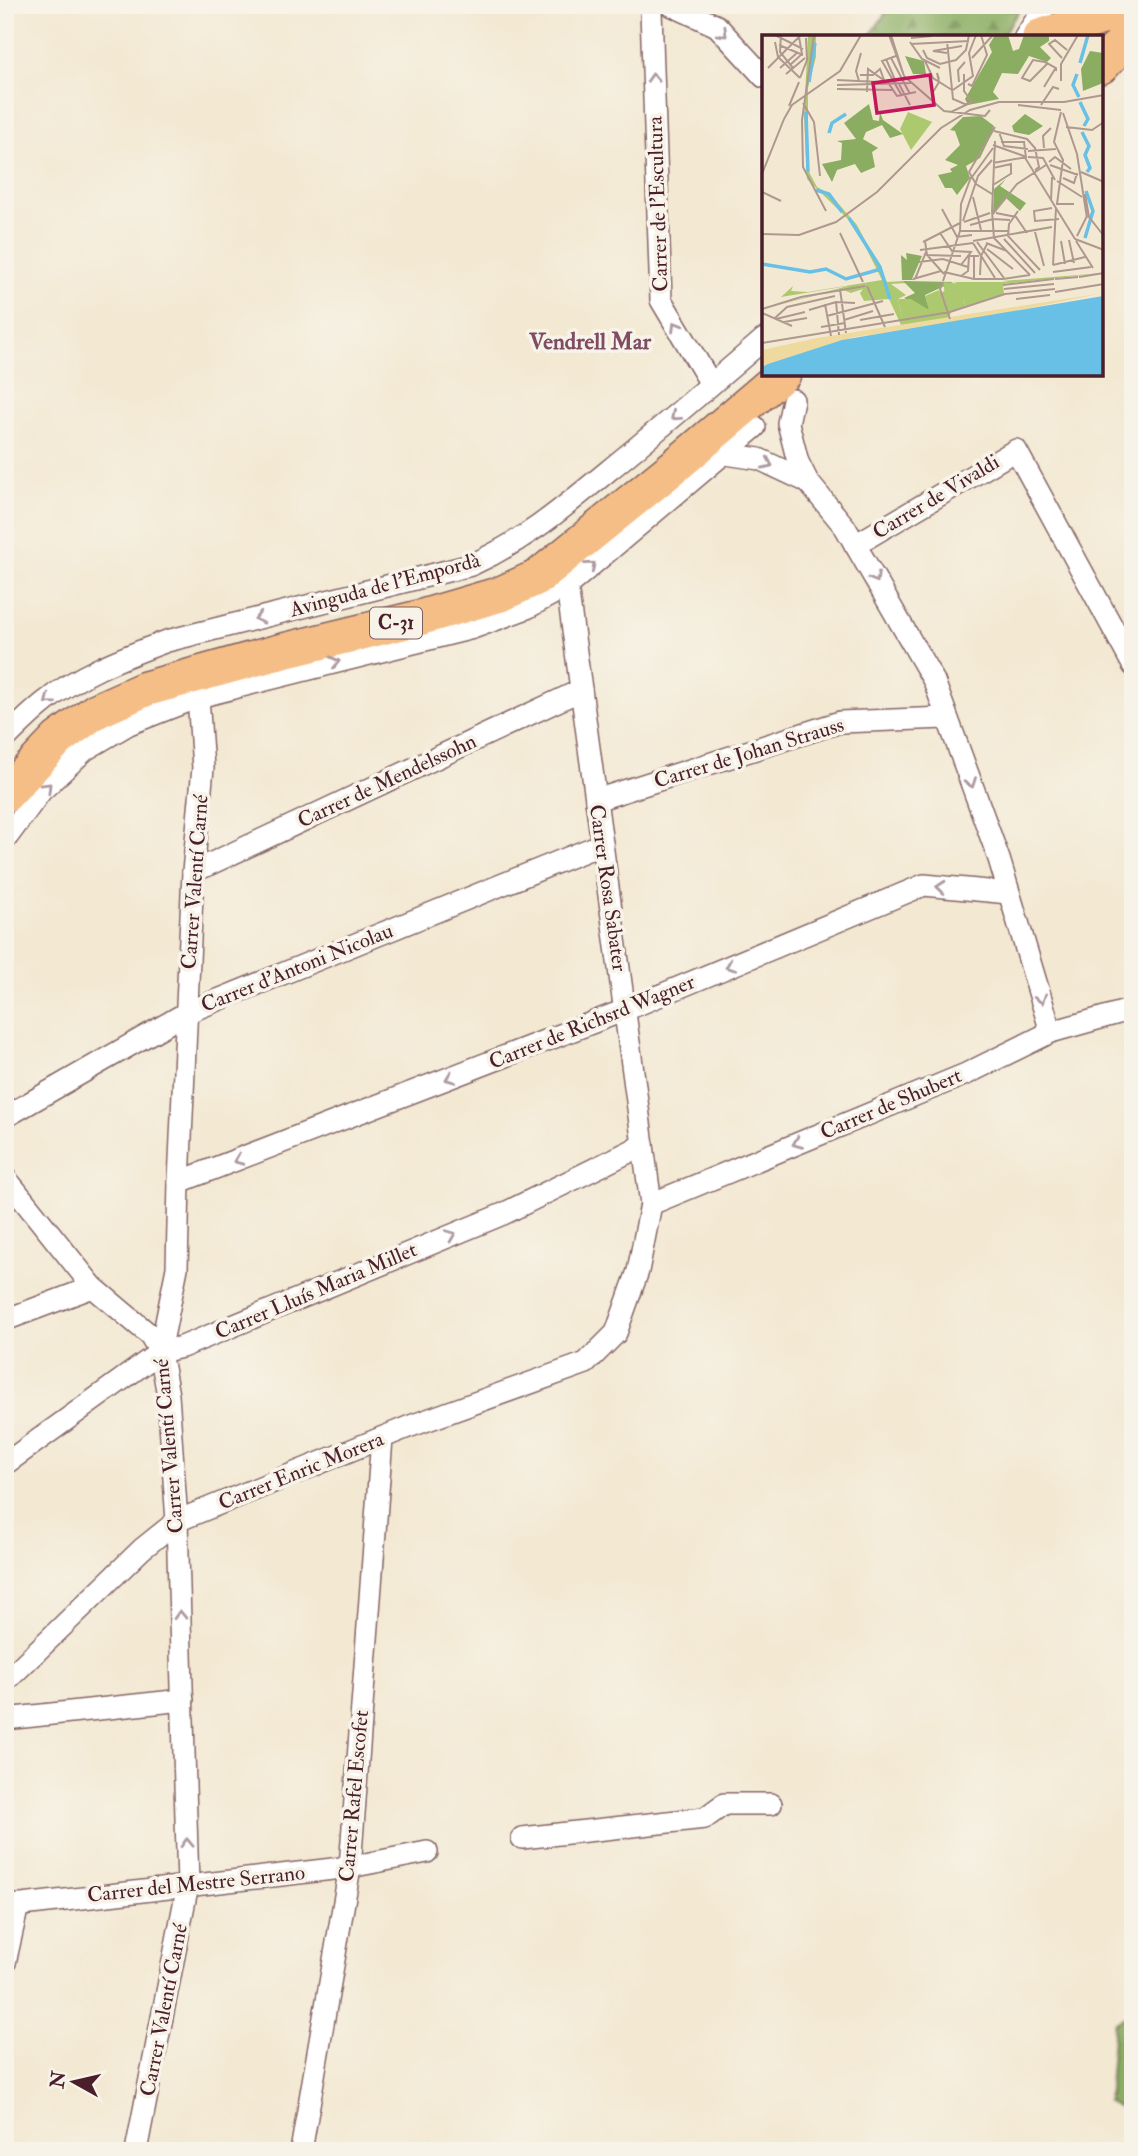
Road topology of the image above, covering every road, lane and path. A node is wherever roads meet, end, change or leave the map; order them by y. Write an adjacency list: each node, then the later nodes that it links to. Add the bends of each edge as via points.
1 (1046, 5): 4 (street)
2 (656, 7): 8 (street, one-way to 8, via 717,26); 12 (street, Carrer de l'Escultura, one-way to 2, via 661,300)
3 (1120, 15): 5 (main road); 7 (main road)
4 (1026, 35)
5 (1047, 35)
6 (1133, 47): 9 (main road)
7 (1103, 61)
8 (762, 75)
9 (1103, 78)
10 (762, 341): 12 (street, Avinguda de l'Empordà)
11 (762, 375): 24 (main road, C-31, via 531,566 134,678 67,714)
12 (712, 384): 23 (street, Avinguda de l'Empordà, one-way to 23, via 550,519 507,548 471,565 167,641 124,657 47,701)
13 (788, 387): 16 (street, via 788,423); 25 (main road, C-31, via 675,466 538,577 501,594 419,618 145,689 96,711 58,739)
14 (755, 428): 15 (street)
15 (726, 454): 16 (street, one-way to 16, via 759,459); 18 (street, one-way to 15)
16 (808, 482): 17 (street)
17 (855, 545): 19 (street, Carrer de Vivaldi, via 1016,450); 22 (street, one-way to 22, via 934,681)
18 (567, 586): 20 (street, Carrer Rosa Sabater); 21 (street, one-way to 18, via 473,628 527,608)
19 (1133, 665)
20 (582, 690): 26 (street, Carrer Rosa Sabater); 29 (street, Carrer de Mendelssohn)
21 (198, 697): 27 (street, one-way to 21, via 41,792 85,750 129,724); 29 (street, Carrer Valentí Carné, via 203,768)
22 (946, 718): 26 (street, Carrer de Johan Strauss, via 840,722); 30 (street, one-way to 30)
23 (5, 739)
24 (5, 779)
25 (5, 794)
26 (596, 800): 28 (street, Carrer Rosa Sabater)
27 (5, 840)
28 (602, 844): 32 (street, Carrer Rosa Sabater); 33 (street, Carrer d'Antoni Nicolau)
29 (193, 872): 33 (street, Carrer Valentí Carné)
30 (1009, 892): 32 (street, Carrer de Richsrd Wagner, one-way to 32, via 924,886); 34 (street, one-way to 34)
31 (1133, 1009): 34 (street, Carrer de Shubert)
32 (625, 1010): 36 (street, Carrer Rosa Sabater); 38 (street, Carrer de Richsrd Wagner, one-way to 38)
33 (186, 1013): 35 (street, Carrer d'Antoni Nicolau); 38 (street, Carrer Valentí Carné)
34 (1051, 1032): 39 (street, Carrer de Shubert, one-way to 39, via 966,1073)
35 (5, 1117)
36 (643, 1145): 39 (street, Carrer Rosa Sabater); 43 (street, Carrer Lluís Maria Millet, one-way to 36, via 182,1348 503,1214)
37 (5, 1177): 40 (street)
38 (179, 1182): 43 (street, Carrer Valentí Carné, via 177,1268)
39 (651, 1204): 42 (street, Carrer Rosa Sabater, via 638,1271 616,1333)
40 (93, 1287): 41 (street); 43 (street, via 150,1335)
41 (5, 1320)
42 (602, 1346): 44 (street, Carrer Enric Morera, via 586,1363)
43 (160, 1352): 45 (street, Carrer Lluís Maria Millet); 46 (street, Carrer Valentí Carné)
44 (382, 1438): 46 (street, Carrer Enric Morera); 53 (street, Carrer Rafel Escofet)
45 (5, 1464)
46 (177, 1521): 47 (street, Carrer Enric Morera); 48 (street, Carrer Valentí Carné, one-way to 46)
47 (5, 1682)
48 (183, 1700): 49 (street); 54 (street, Carrer Valentí Carné, one-way to 48)
49 (5, 1719)
50 (771, 1804): 51 (street, via 724,1804 705,1818)
51 (523, 1838)
52 (428, 1852): 53 (street, Carrer del Mestre Serrano)
53 (350, 1867): 54 (street, Carrer del Mestre Serrano); 58 (street, Carrer Rafel Escofet)
54 (188, 1884): 55 (street, Carrer del Mestre Serrano); 57 (street, Carrer Valentí Carné)
55 (12, 1906): 56 (street)
56 (5, 1963)
57 (136, 2151)
58 (301, 2151)

